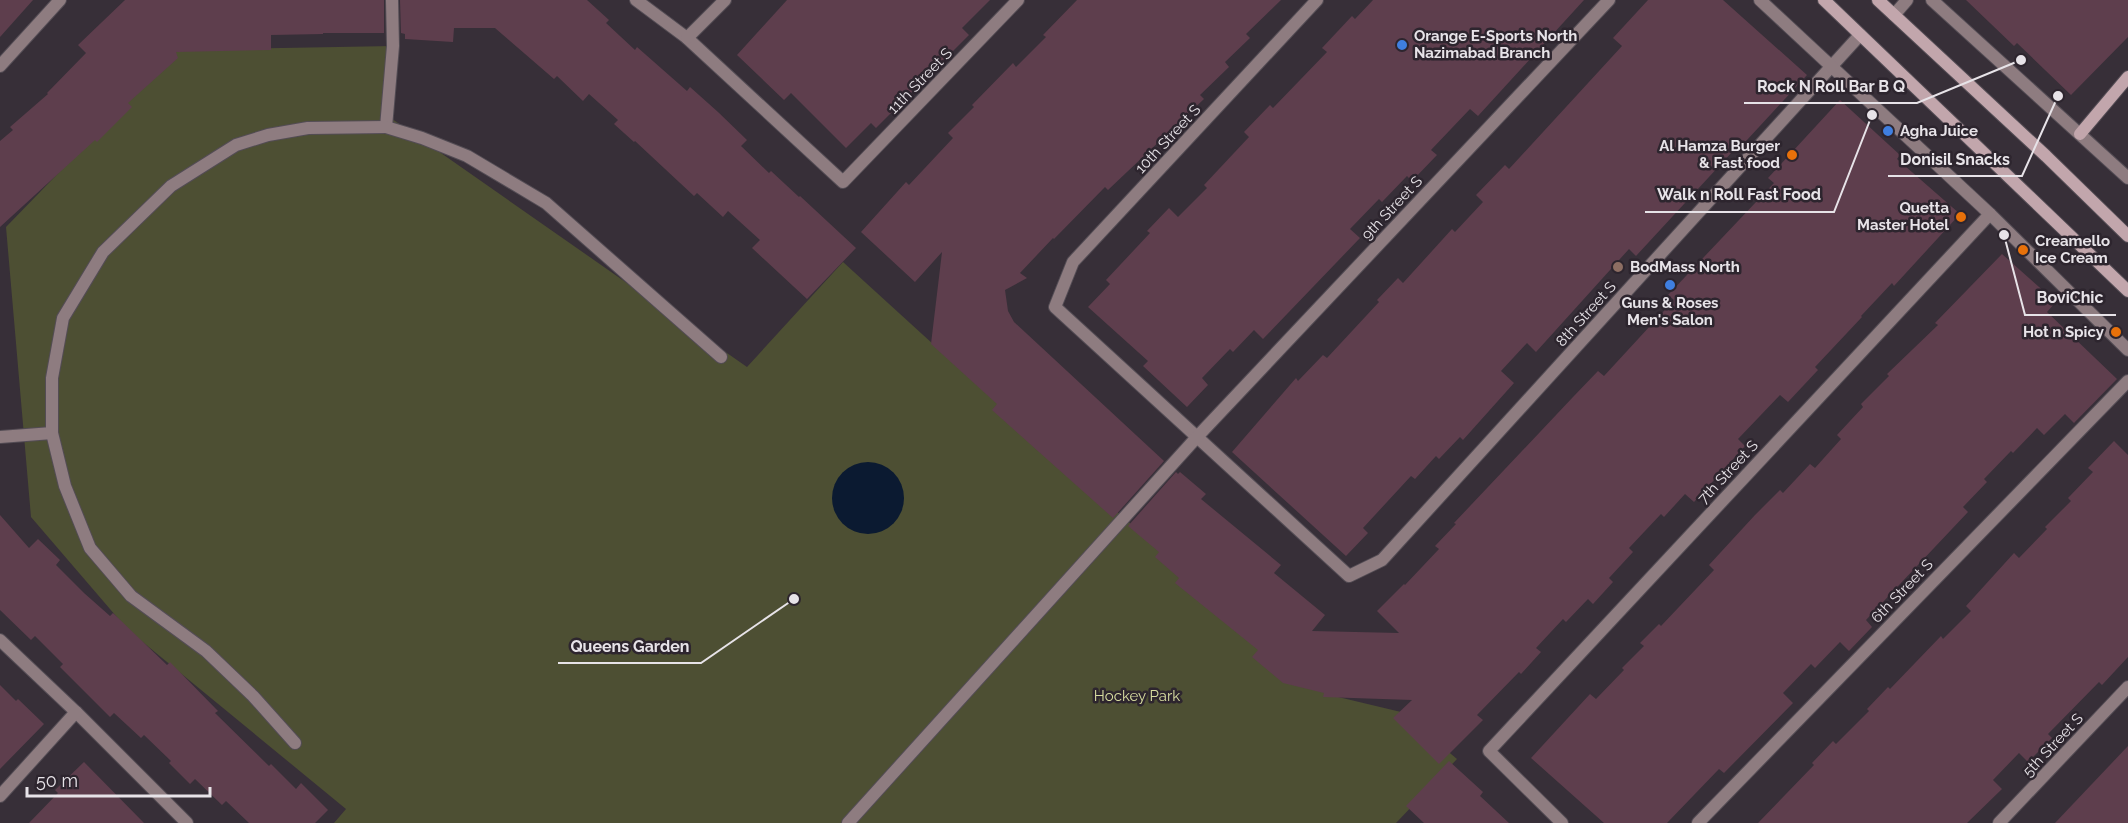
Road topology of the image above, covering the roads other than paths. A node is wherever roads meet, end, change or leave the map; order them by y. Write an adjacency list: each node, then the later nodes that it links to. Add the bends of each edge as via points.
1 (60, 0): 16 (street)
2 (392, 0): 19 (street, via 393,45)
3 (636, 0): 15 (street)
4 (726, 0): 15 (street)
5 (1018, 0): 15 (street, 11th Street S, via 843,182)
6 (1317, 0): 29 (street, 10th Street S, via 1073,262 1055,307)
7 (1609, 0): 29 (street, 9th Street S)
8 (1760, 0): 17 (street)
9 (1824, 0): 14 (main road)
10 (1878, 0): 13 (main road)
11 (1907, 0): 13 (street)
12 (1932, 0): 20 (street)
13 (1894, 15): 23 (main road)
14 (1860, 35): 17 (street, 8th Street S); 24 (main road)
15 (687, 38)
16 (0, 66)
17 (1832, 66): 22 (street); 29 (street, 8th Street S, via 1382,560 1349,576)
18 (2128, 78): 20 (main road)
19 (386, 127): 26 (street, via 467,156 546,203); 28 (street, via 308,128 268,135 236,145 171,186 103,252 63,318 52,378)
20 (2080, 134): 21 (street)
21 (2128, 178)
22 (1990, 214): 25 (street); 38 (street, 7th Street S, via 1489,752)
23 (2128, 236)
24 (2128, 291)
25 (2128, 350)
26 (721, 357)
27 (2128, 381): 39 (street, 6th Street S)
28 (52, 433): 30 (street); 34 (street, via 65,486 90,548 131,596 206,651)
29 (1197, 436): 37 (street, 9th Street S)
30 (0, 437)
31 (0, 640): 33 (street)
32 (2128, 687): 40 (street, 5th Street S)
33 (76, 712): 35 (street); 36 (street)
34 (295, 743)
35 (0, 796)
36 (187, 823)
37 (848, 823)
38 (1562, 823)
39 (1698, 823)
40 (2000, 823)

